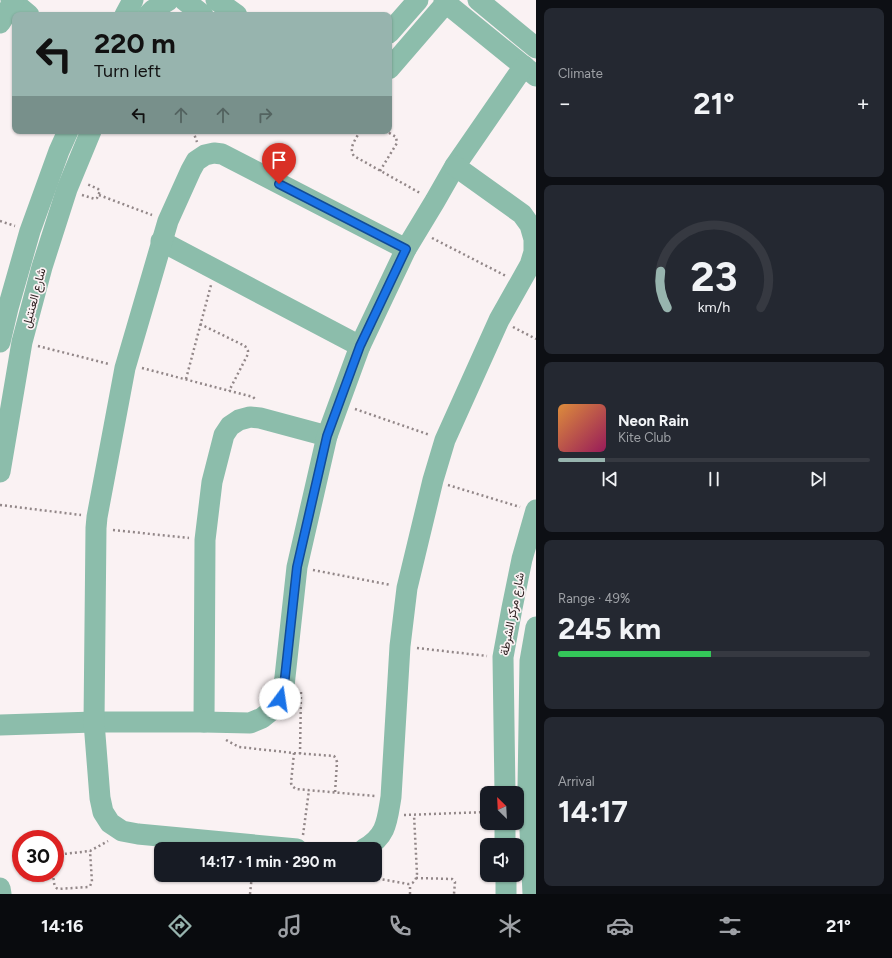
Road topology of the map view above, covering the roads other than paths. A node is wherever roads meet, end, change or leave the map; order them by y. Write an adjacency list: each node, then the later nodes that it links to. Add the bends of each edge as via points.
1 (133, 0): 9 (street)
2 (182, 0): 10 (street); 11 (street)
3 (216, 0): 12 (street)
4 (418, 0): 15 (street)
5 (12, 1): 8 (street); 13 (street)
6 (445, 2): 14 (street); 17 (street)
7 (482, 4): 14 (street); 16 (street)
8 (25, 12)
9 (127, 12)
10 (155, 12)
11 (199, 12)
12 (233, 12)
13 (0, 23)
14 (473, 25): 18 (street)
15 (392, 30)
16 (536, 48)
17 (392, 65)
18 (530, 71): 21 (street)
19 (67, 134): 24 (street, شارع العنتيل, via 30,231)
20 (90, 134): 27 (street, شارع العنتيل, via 71,178 42,266 22,342)
21 (456, 166): 23 (street); 36 (street, via 522,214 530,225 534,238 534,252 530,265 499,320 445,440 433,480 407,588 400,646 389,806 384,831)
22 (161, 241): 23 (street, via 196,161 214,153 222,154); 25 (street); 31 (street, via 126,366 97,523)
23 (406, 249): 25 (street)
24 (0, 342)
25 (360, 346): 26 (street)
26 (327, 436): 32 (street, via 297,567 284,686 280,699 272,710 250,723); 32 (street, via 250,417 230,426 224,435 212,482 205,540)
27 (0, 472)
28 (536, 511): 34 (street, شارع مركز الشرطة, via 521,566 503,657)
29 (536, 627): 30 (street)
30 (533, 660): 41 (street, via 528,788)
31 (94, 722): 32 (street); 33 (street); 35 (street, via 102,812 110,823 122,831 138,834)
32 (204, 722)
33 (0, 725)
34 (505, 786)
35 (255, 842)
36 (375, 842)
37 (506, 882): 40 (street)
38 (0, 888): 39 (street)
39 (1, 894)
40 (506, 894)
41 (532, 894)

